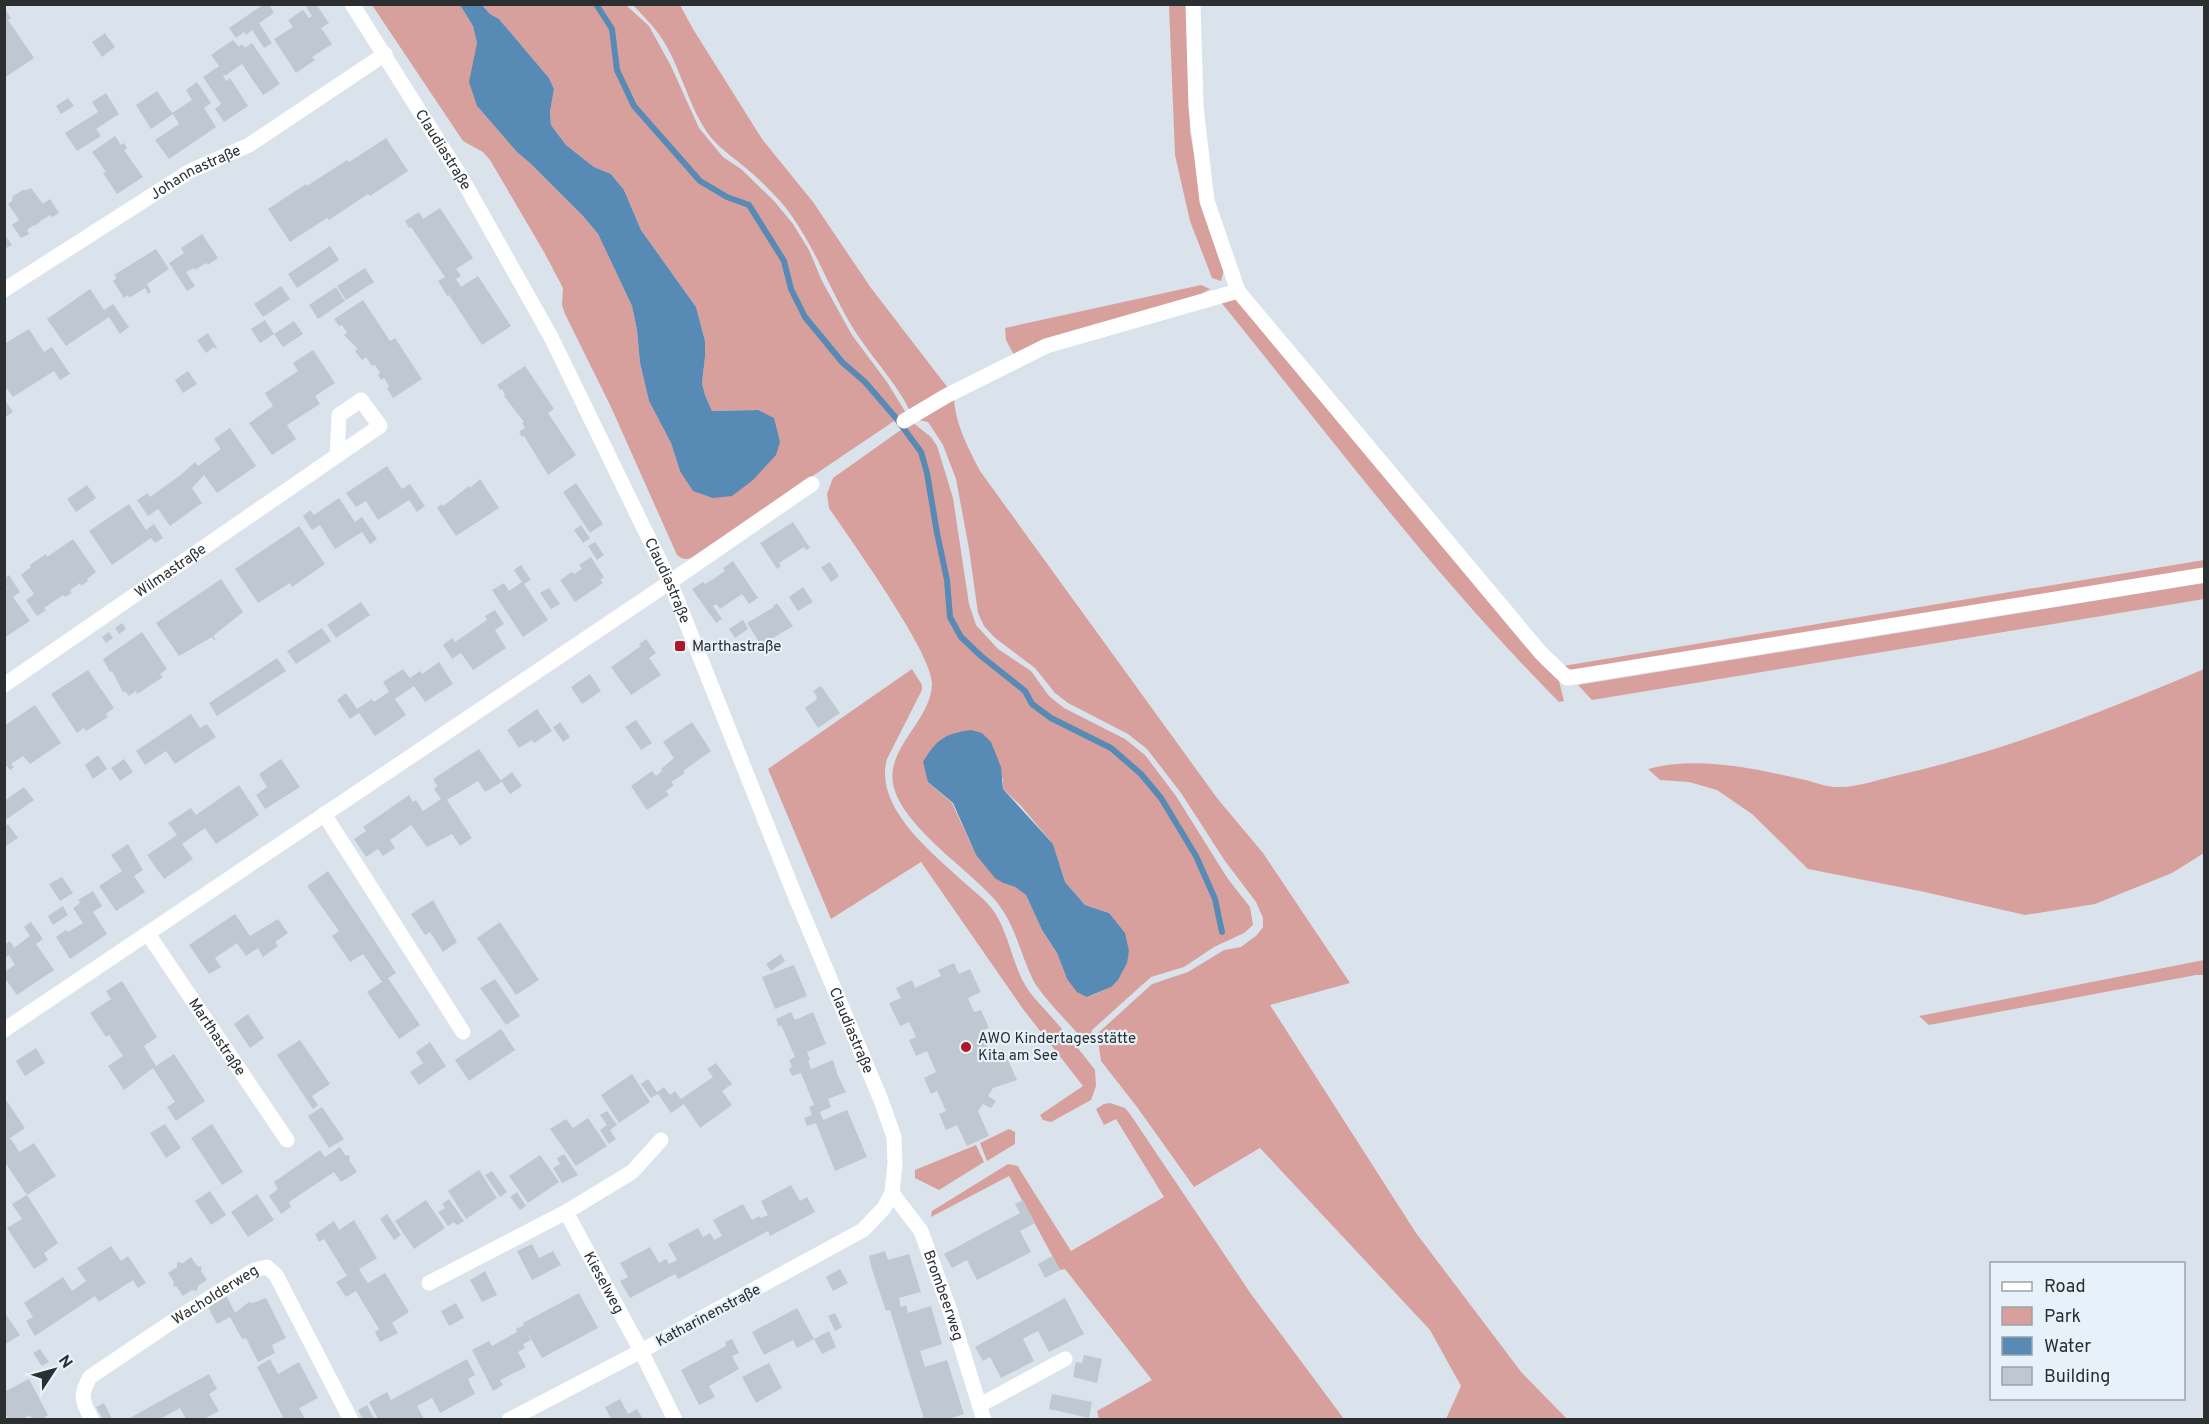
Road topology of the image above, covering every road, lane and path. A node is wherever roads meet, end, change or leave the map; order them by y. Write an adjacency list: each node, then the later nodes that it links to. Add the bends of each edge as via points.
1 (352, 4): 3 (street, Claudiastraße)
2 (1193, 4): 5 (street, via 1196,107 1207,201)
3 (385, 54): 4 (street, Johannastraße, via 249,145 190,171); 10 (street, Claudiastraße, via 461,177 551,337)
4 (4, 290)
5 (1238, 291): 6 (street, via 1046,346); 9 (street, via 1540,651 1567,678)
6 (904, 421)
7 (337, 456): 11 (street, Wilmastraße)
8 (812, 484): 10 (street)
9 (2205, 575)
10 (670, 582): 12 (street); 18 (street, Claudiastraße, via 881,1100 894,1137)
11 (4, 685)
12 (324, 814): 13 (street); 15 (street)
13 (148, 934): 14 (street); 16 (street, Marthastraße)
14 (4, 1030)
15 (463, 1032)
16 (287, 1140)
17 (661, 1140): 19 (street, via 632,1172)
18 (892, 1193): 21 (street, Katharinenstraße, via 863,1230); 23 (street, Brombeerweg, via 921,1231)
19 (566, 1212): 20 (street); 21 (street, Kieselweg)
20 (429, 1283)
21 (641, 1351): 26 (street, Katharinenstraße); 27 (street, Kieselweg)
22 (1065, 1359): 23 (street, Brombeerweg)
23 (982, 1412)
24 (92, 1419): 25 (street, Wacholderweg, via 82,1391 90,1377 254,1270 267,1267 276,1275)
25 (351, 1419)
26 (509, 1419)
27 (675, 1419)

